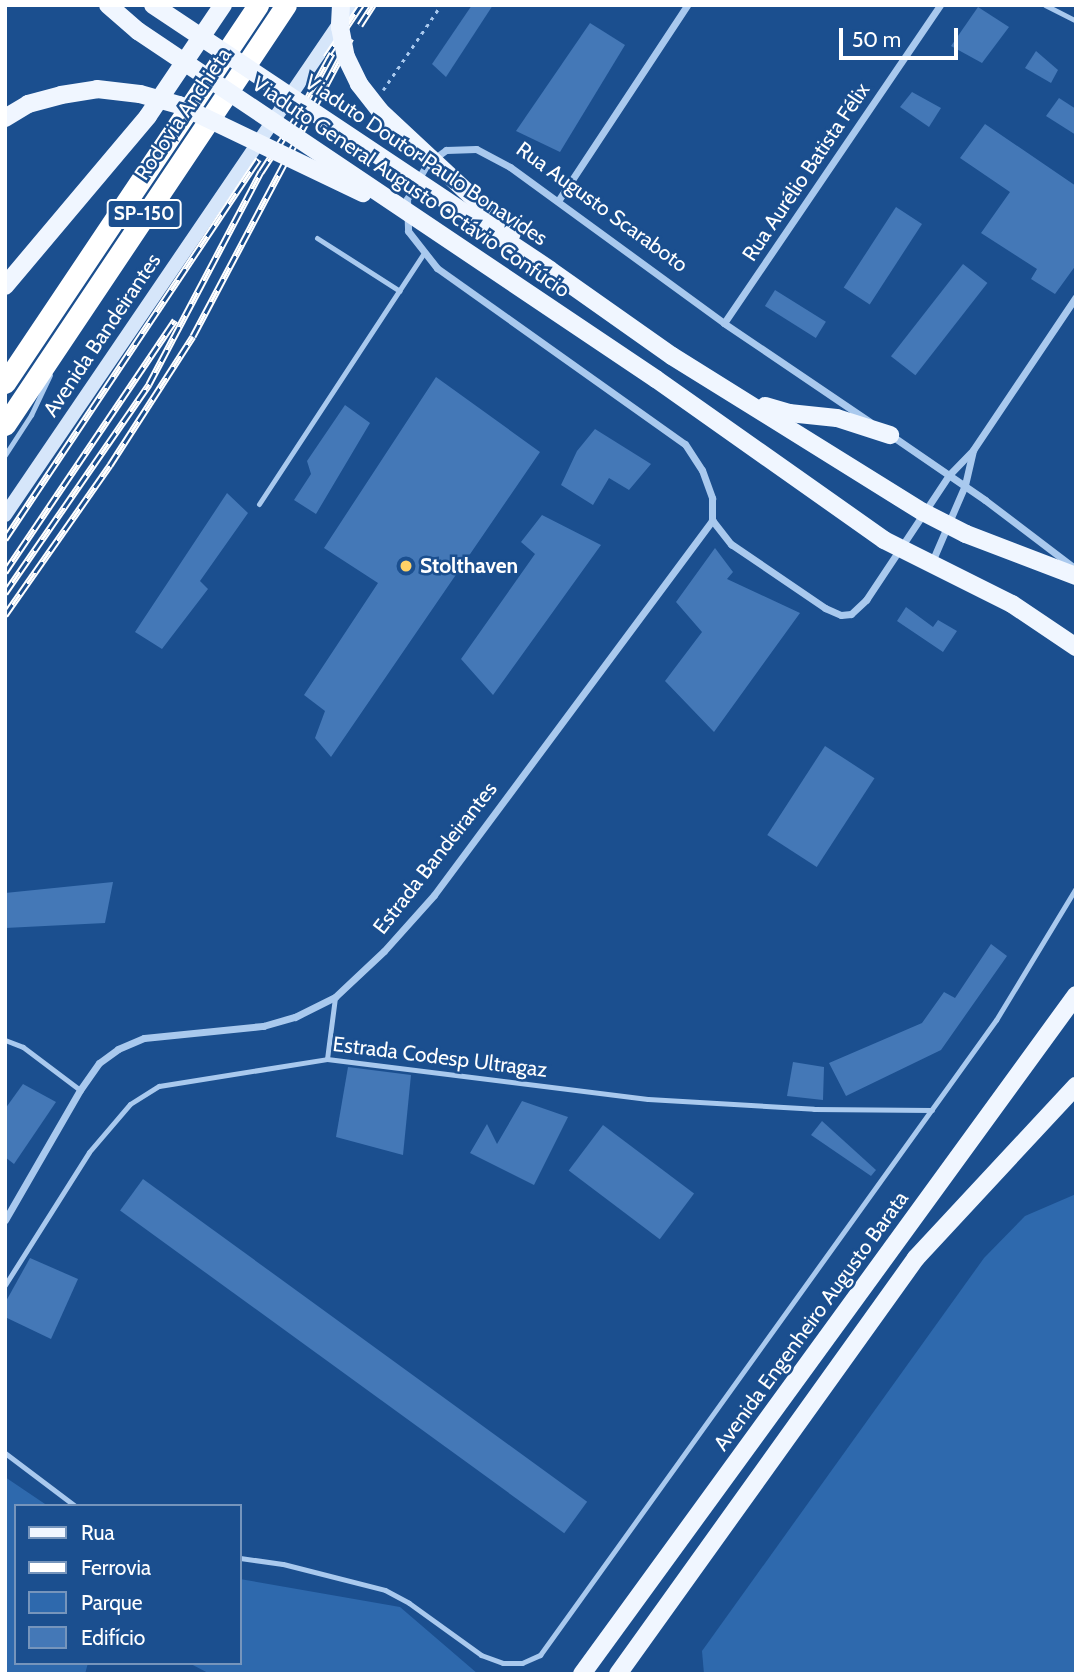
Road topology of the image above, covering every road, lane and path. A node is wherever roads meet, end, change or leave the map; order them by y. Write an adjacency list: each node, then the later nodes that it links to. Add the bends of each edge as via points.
1 (108, 5): 17 (main road, Viaduto General Augusto Octávio Confúcio, bridge, via 138,31)
2 (153, 5): 20 (main road, Viaduto Doutor Paulo Bonavides, bridge)
3 (223, 5): 21 (main road, via 148,116)
4 (258, 5): 26 (highway, Rodovia Anchieta / SP-150)
5 (286, 5): 24 (highway, Rodovia Anchieta / SP-150)
6 (341, 5): 20 (main road, bridge, via 345,57 380,111)
7 (352, 5): 36 (main road, Avenida Bandeirantes)
8 (441, 5): 14 (path)
9 (687, 5): 16 (street)
10 (940, 5): 25 (street, Rua Aurélio Batista Félix)
11 (1045, 5): 12 (lane)
12 (1054, 8): 13 (lane)
13 (1076, 21)
14 (383, 90)
15 (5, 118): 17 (main road, bridge, via 28,104 61,95 97,89 140,94 179,105)
16 (558, 201): 19 (street, Rua Augusto Scaraboto, via 476,149 446,150 427,164 407,199 408,231); 25 (street, Rua Augusto Scaraboto)
17 (416, 219): 39 (main road, Viaduto General Augusto Octávio Confúcio, bridge)
18 (317, 238): 22 (lane)
19 (423, 254): 22 (lane); 37 (street, Rua Augusto Scaraboto, via 685,444 702,470 712,498)
20 (550, 270): 27 (main road, Viaduto Doutor Paulo Bonavides, bridge, via 672,356)
21 (5, 286)
22 (400, 291): 34 (lane)
23 (1076, 298): 30 (street)
24 (82, 308): 28 (highway, Rodovia Anchieta / SP-150); 31 (lane, via 32,415)
25 (724, 323): 29 (street, Rua Augusto Scaraboto)
26 (5, 383)
27 (742, 398): 29 (main road, via 789,413 837,418); 35 (main road)
28 (5, 425)
29 (890, 435): 32 (street, Rua Augusto Scaraboto)
30 (973, 450): 32 (street); 33 (street)
31 (5, 455)
32 (949, 475): 33 (street, Rua Augusto Scaraboto); 35 (street)
33 (965, 485): 38 (street); 41 (street, Rua Augusto Scaraboto)
34 (259, 504)
35 (923, 512): 38 (main road); 39 (street)
36 (5, 515)
37 (712, 520): 39 (street, via 732,544 841,615 851,614 866,600); 46 (street, Estrada Bandeirantes, via 434,895)
38 (948, 525): 40 (street); 42 (main road)
39 (901, 549): 40 (main road)
40 (930, 564): 43 (main road, via 1012,604)
41 (1076, 569)
42 (1076, 576)
43 (1076, 647)
44 (1076, 888): 51 (lane, via 996,1020)
45 (1076, 995): 57 (main road, Avenida Engenheiro Augusto Barata)
46 (335, 997): 48 (lane); 50 (street, Estrada Bandeirantes, via 295,1017 263,1026 144,1038 99,1063)
47 (5, 1040): 50 (lane, via 23,1047)
48 (327, 1059): 51 (lane, Estrada Codesp Ultragaz, via 648,1099); 53 (lane, Estrada Codesp Ultragaz, via 159,1086 130,1104 89,1152)
49 (1076, 1086): 58 (main road, via 908,1268)
50 (80, 1090): 52 (street, Estrada Bandeirantes)
51 (932, 1111): 56 (lane, via 540,1655 522,1663 503,1663 481,1655 385,1590 284,1564)
52 (5, 1220)
53 (5, 1285)
54 (5, 1453): 55 (lane)
55 (72, 1504)
56 (242, 1558)
57 (582, 1674)
58 (618, 1674)

